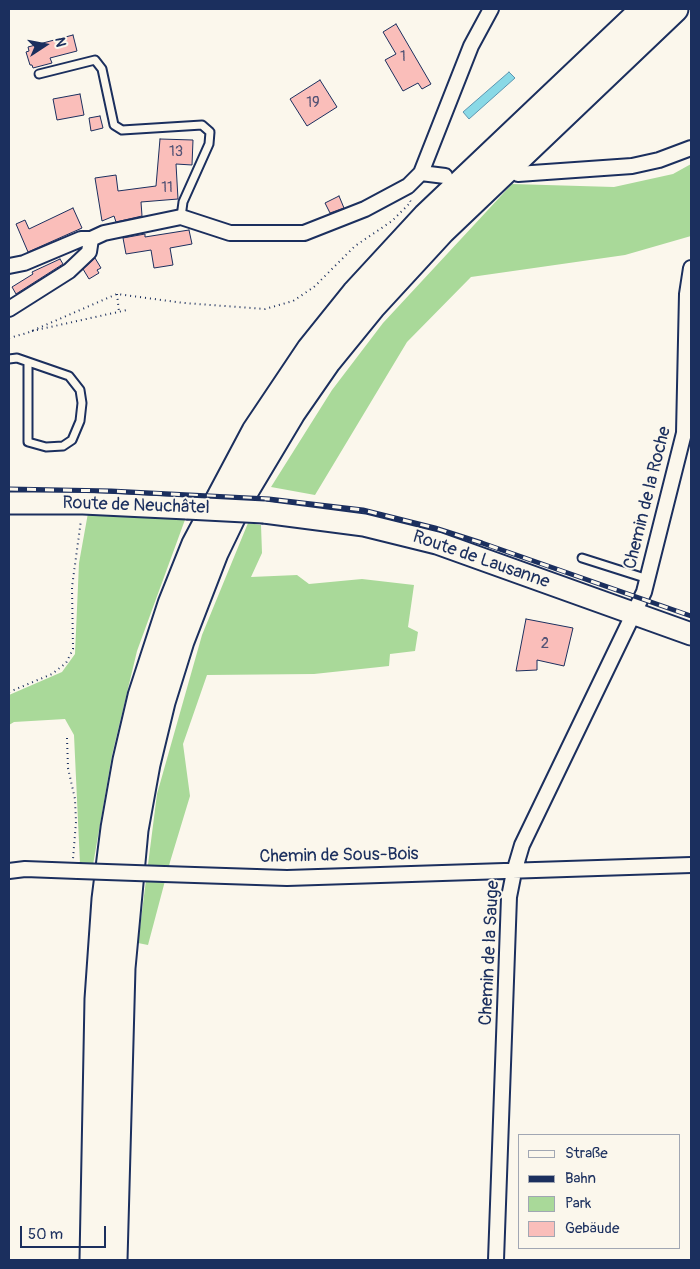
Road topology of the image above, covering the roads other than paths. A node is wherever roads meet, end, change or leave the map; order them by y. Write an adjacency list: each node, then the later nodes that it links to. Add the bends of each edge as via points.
1 (491, 9): 6 (street, via 471,46)
2 (644, 9): 26 (highway, via 426,216 355,293 310,349 259,424 195,544 168,611 141,696 114,828 99,982)
3 (675, 9): 27 (highway, via 442,231 365,314 292,413 251,482 215,553 191,611 169,679 147,764 136,830 122,968)
4 (39, 74): 9 (lane, via 95,60 102,69 114,125 122,130 202,125 210,132 209,144 184,202)
5 (691, 148): 7 (street, via 632,166)
6 (421, 173): 8 (street); 9 (street, via 408,186 365,209 304,233 230,232)
7 (518, 174)
8 (445, 176)
9 (181, 218): 10 (street, via 104,233)
10 (91, 239): 11 (street, via 81,239); 13 (street, via 89,252 69,272)
11 (9, 266)
12 (691, 268): 16 (street, Chemin de la Roche, via 687,294)
13 (9, 309)
14 (9, 359): 15 (lane)
15 (28, 363): 15 (lane, via 68,376 80,390 80,421 72,440 63,446 46,447 28,442)
16 (688, 434): 20 (street, Chemin de la Roche)
17 (9, 503): 18 (main road, Route de Neuchâtel, bridge, via 83,503)
18 (264, 512): 21 (main road, Route de Lausanne, via 347,522 437,543)
19 (582, 558): 20 (lane)
20 (648, 579): 21 (street, Chemin de la Roche)
21 (635, 614): 22 (main road, Route de Lausanne); 25 (street, Chemin de la Sauge, via 522,845)
22 (691, 634)
23 (691, 865): 25 (street, Chemin de Sous-Bois)
24 (9, 871): 25 (street, Chemin de Sous-Bois, bridge, via 287,878)
25 (514, 872): 28 (street, Chemin de la Sauge, via 509,897)
26 (93, 1260)
27 (114, 1260)
28 (496, 1260)

